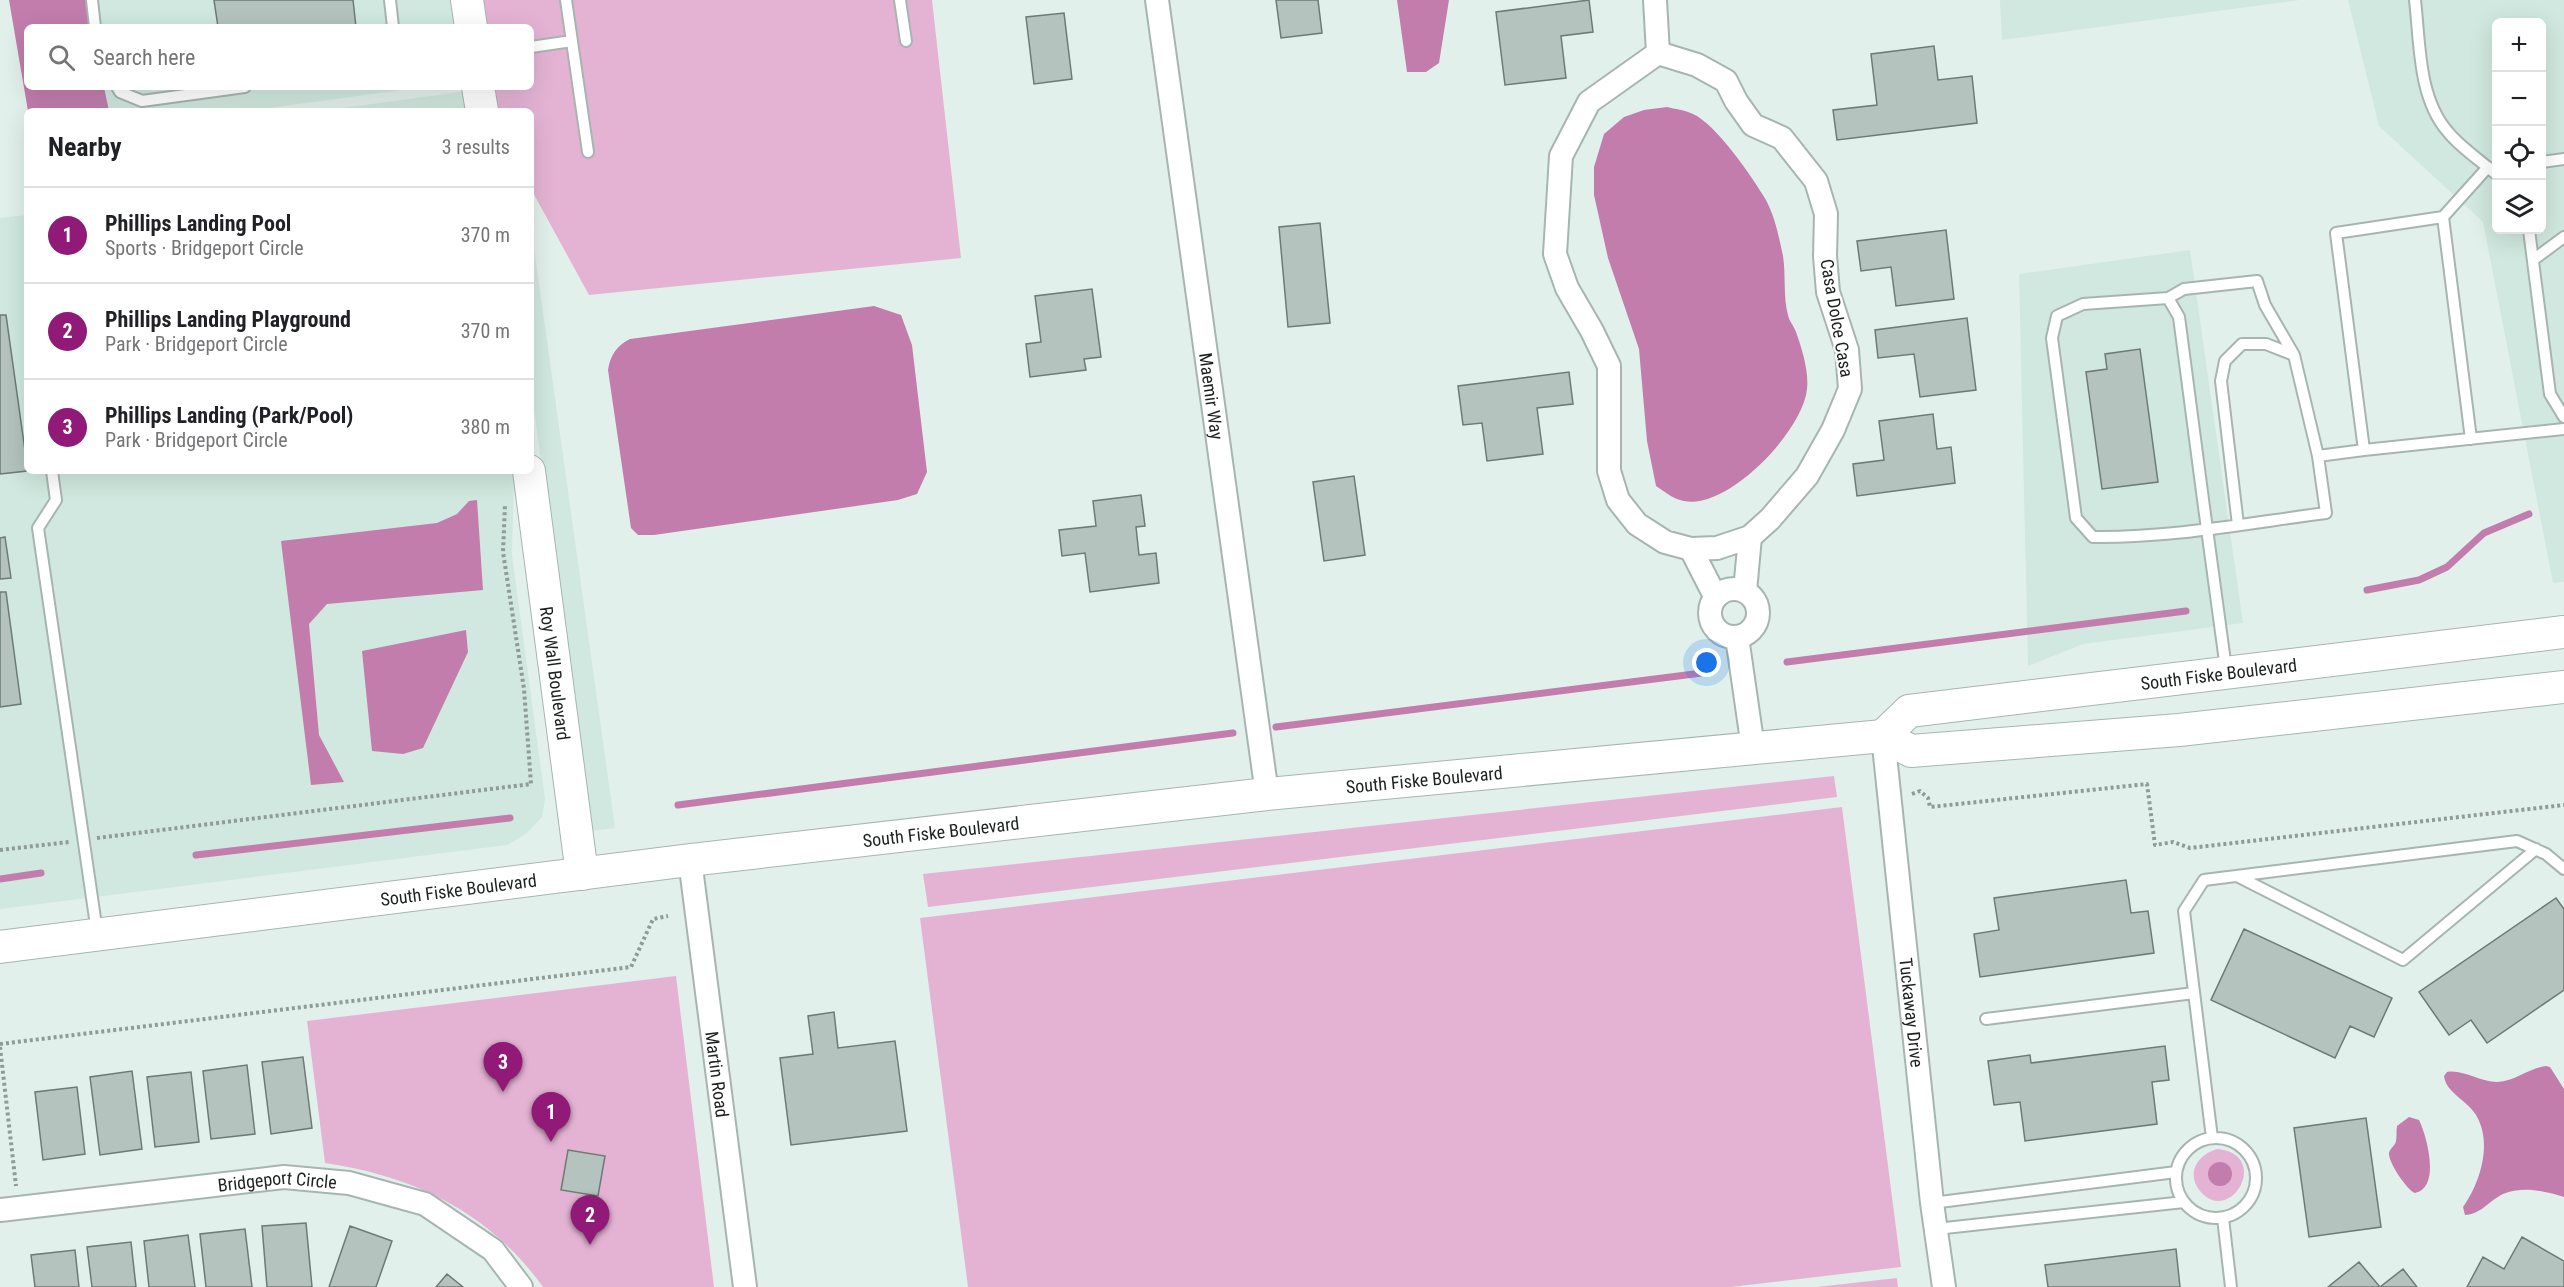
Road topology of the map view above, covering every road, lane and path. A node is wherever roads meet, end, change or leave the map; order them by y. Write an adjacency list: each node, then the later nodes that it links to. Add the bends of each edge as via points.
1 (92, 0): 9 (lane)
2 (390, 0): 10 (lane)
3 (467, 0): 11 (main road)
4 (566, 0): 13 (lane)
5 (900, 0): 12 (lane)
6 (1157, 0): 50 (street, Maemir Way)
7 (1655, 0): 15 (street)
8 (2415, 0): 23 (lane, via 2432,108 2448,132)
9 (95, 24)
10 (393, 24)
11 (471, 24)
12 (906, 41)
13 (572, 42): 14 (lane); 20 (lane)
14 (534, 47)
15 (1658, 53): 40 (street, Casa Dolce Casa, via 1697,65 1726,81 1753,125 1782,138 1816,181 1826,214 1828,292 1847,350 1850,389 1807,476); 41 (street, Casa Dolce Casa, via 1589,102 1570,138 1561,156 1556,254 1567,288 1609,366 1610,471 1618,500 1637,524 1665,542)
16 (119, 90): 17 (lane, via 142,101)
17 (222, 90)
18 (478, 90): 19 (main road)
19 (482, 108)
20 (588, 152)
21 (2564, 159): 22 (lane)
22 (2546, 161)
23 (2492, 171): 24 (lane)
24 (2443, 217): 32 (lane); 33 (lane, via 2336,233)
25 (2530, 234): 27 (lane)
26 (2564, 237): 27 (lane)
27 (2533, 260): 30 (lane, via 2550,394)
28 (2168, 298): 29 (lane, via 2184,289 2257,281 2265,304); 39 (lane, via 2179,317); 39 (lane, via 2084,304 2057,316 2052,338 2076,518 2093,537)
29 (2294, 355): 34 (lane); 38 (lane, via 2266,344 2242,344 2225,361 2221,381)
30 (2564, 417)
31 (2564, 429): 32 (lane)
32 (2471, 439): 33 (lane)
33 (2364, 450): 34 (lane)
34 (2318, 456): 38 (lane, via 2326,513)
35 (52, 474): 62 (lane, via 56,500 38,528)
36 (529, 474): 59 (main road, Roy Wall Boulevard)
37 (506, 494): 53 (path, via 503,552 524,689 531,784)
38 (2238, 525): 39 (lane)
39 (2207, 529): 46 (lane)
40 (1750, 537): 41 (street, Casa Dolce Casa, via 1717,548); 42 (street)
41 (1691, 549): 43 (street)
42 (1745, 591): 43 (street, via 1729,589); 45 (street, via 1755,602 1758,617 1751,630)
43 (1715, 596): 45 (street, via 1709,610 1712,624 1723,635)
44 (2564, 632): 46 (main road, South Fiske Boulevard)
45 (1737, 637): 49 (street)
46 (2226, 672): 48 (main road, South Fiske Boulevard, via 1909,711)
47 (2564, 687): 48 (main road, via 2179,730 1911,751)
48 (1882, 736): 49 (main road, South Fiske Boulevard); 71 (street, Tuckaway Drive)
49 (1753, 748): 50 (main road, South Fiske Boulevard)
50 (1267, 794): 57 (main road, South Fiske Boulevard)
51 (1905, 796): 52 (path, via 1920,791 1928,798 1930,807 2147,784 2155,844 2173,842 2190,848)
52 (2564, 805)
53 (94, 838)
54 (73, 841): 56 (path)
55 (2536, 849): 58 (lane); 60 (lane, via 2517,841); 60 (lane, via 2403,960)
56 (0, 850)
57 (690, 860): 59 (main road, South Fiske Boulevard); 76 (street, Martin Road)
58 (2564, 868)
59 (582, 874): 62 (main road, South Fiske Boulevard)
60 (2237, 876): 64 (lane, via 2204,880 2184,911)
61 (668, 916): 66 (path, via 653,919 631,967)
62 (97, 935): 63 (main road, South Fiske Boulevard)
63 (0, 947)
64 (2194, 993): 65 (lane); 67 (lane)
65 (1986, 1019)
66 (0, 1046): 69 (path)
67 (2212, 1138): 68 (lane, via 2188,1149); 73 (lane, via 2232,1141 2243,1148 2255,1166 2256,1180 2247,1204)
68 (2176, 1172): 70 (lane); 71 (lane)
69 (16, 1186)
70 (2184, 1202): 73 (lane, via 2194,1212); 74 (lane)
71 (1932, 1203): 74 (street, Tuckaway Drive)
72 (0, 1210): 75 (street, Bridgeport Circle, via 284,1177 349,1183 425,1204 493,1250)
73 (2223, 1218): 78 (lane)
74 (1936, 1229): 77 (street, Tuckaway Drive)
75 (521, 1287)
76 (745, 1287)
77 (1944, 1287)
78 (2231, 1287)

